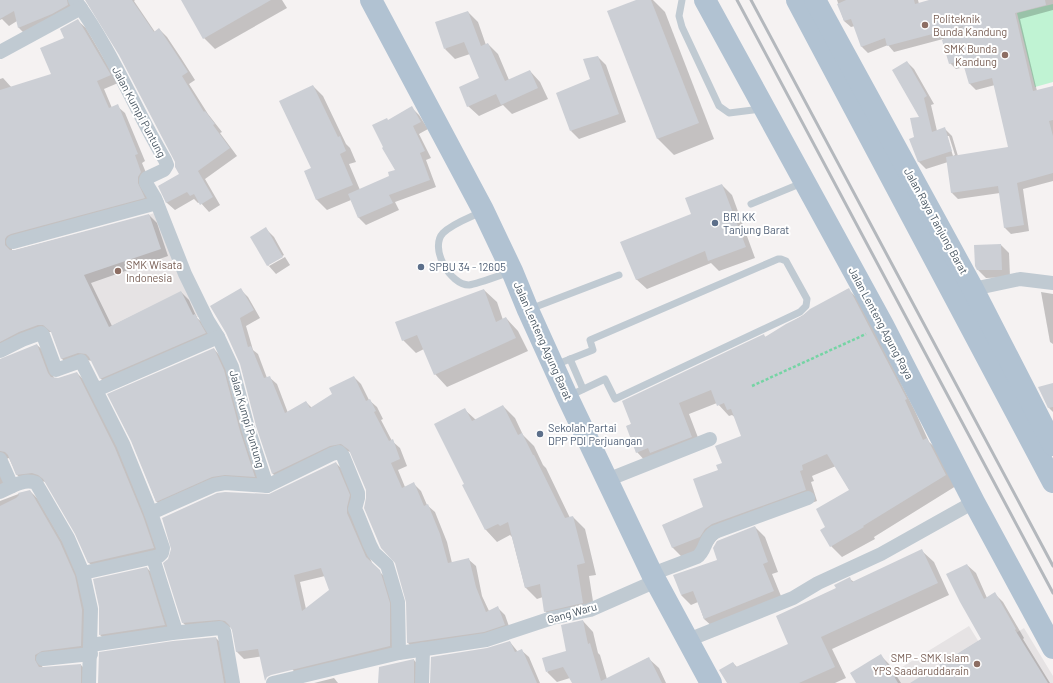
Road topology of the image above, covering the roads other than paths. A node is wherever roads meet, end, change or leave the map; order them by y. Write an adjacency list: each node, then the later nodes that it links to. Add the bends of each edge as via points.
1 (371, 0): 12 (main road, Jalan Lenteng Agung Barat)
2 (682, 0): 8 (lane, via 679,16 682,27 719,106 730,113)
3 (705, 0): 8 (main road, Jalan Lenteng Agung Raya)
4 (797, 0): 28 (main road)
5 (815, 0): 17 (main road, Jalan Raya Tanjung Barat)
6 (78, 4): 7 (street); 10 (street, Jalan Kumpi Puntung, via 120,74 166,160 164,170 146,180)
7 (0, 52)
8 (764, 108): 9 (main road, Jalan Lenteng Agung Raya)
9 (805, 182): 11 (lane); 32 (main road, Jalan Lenteng Agung Raya, via 883,325)
10 (157, 203): 13 (street); 19 (street, Jalan Kumpi Puntung, via 185,274)
11 (751, 204)
12 (483, 210): 14 (main road, Jalan Lenteng Agung Barat); 14 (lane, via 443,233 439,242 440,259 458,281 470,285)
13 (13, 242)
14 (512, 271): 18 (main road, Jalan Lenteng Agung Barat)
15 (619, 275): 18 (lane)
16 (1053, 283): 17 (street, via 1020,279)
17 (973, 289): 25 (main road, Jalan Raya Tanjung Barat)
18 (528, 310): 21 (main road, Jalan Lenteng Agung Barat)
19 (218, 337): 22 (street); 29 (street, Jalan Kumpi Puntung, via 232,367)
20 (0, 351): 22 (street, via 41,333 56,370 81,361)
21 (562, 363): 23 (main road, Jalan Lenteng Agung Barat); 23 (lane, via 593,350 590,340 778,259 786,261 807,299 806,306 800,312 615,399 605,379)
22 (96, 390): 33 (street, via 123,444)
23 (575, 393): 27 (main road, Jalan Lenteng Agung Barat)
24 (710, 439): 27 (street)
25 (1053, 445)
26 (0, 459): 30 (street)
27 (607, 480): 36 (main road, Jalan Lenteng Agung Barat)
28 (1053, 482)
29 (266, 486): 33 (street, via 225,483 214,485); 42 (street, via 332,454 339,452 343,456 358,493 355,509 370,546 387,565 398,602)
30 (6, 489): 35 (street, via 31,481 39,486 68,538)
31 (808, 498): 36 (street, Gang Waru, via 715,532 706,540 701,554)
32 (974, 502): 38 (street, via 882,554 818,583 793,598); 39 (main road, Jalan Lenteng Agung Raya)
33 (151, 513): 34 (street, via 163,548 162,553)
34 (153, 558): 35 (street); 37 (street, via 175,628)
35 (83, 573): 40 (street, via 91,609)
36 (654, 578): 38 (main road, Jalan Lenteng Agung Barat); 41 (street, Gang Waru, via 590,610 552,618 486,640)
37 (172, 633): 40 (street); 46 (street, via 220,628 224,631)
38 (688, 640): 48 (main road, Jalan Lenteng Agung Barat)
39 (1053, 648)
40 (91, 649): 43 (street); 45 (street)
41 (422, 649): 42 (street, Gang Waru); 47 (street)
42 (399, 653): 44 (street, Gang Waru)
43 (43, 659)
44 (281, 682)
45 (89, 683)
46 (233, 683)
47 (422, 683)
48 (711, 683)

